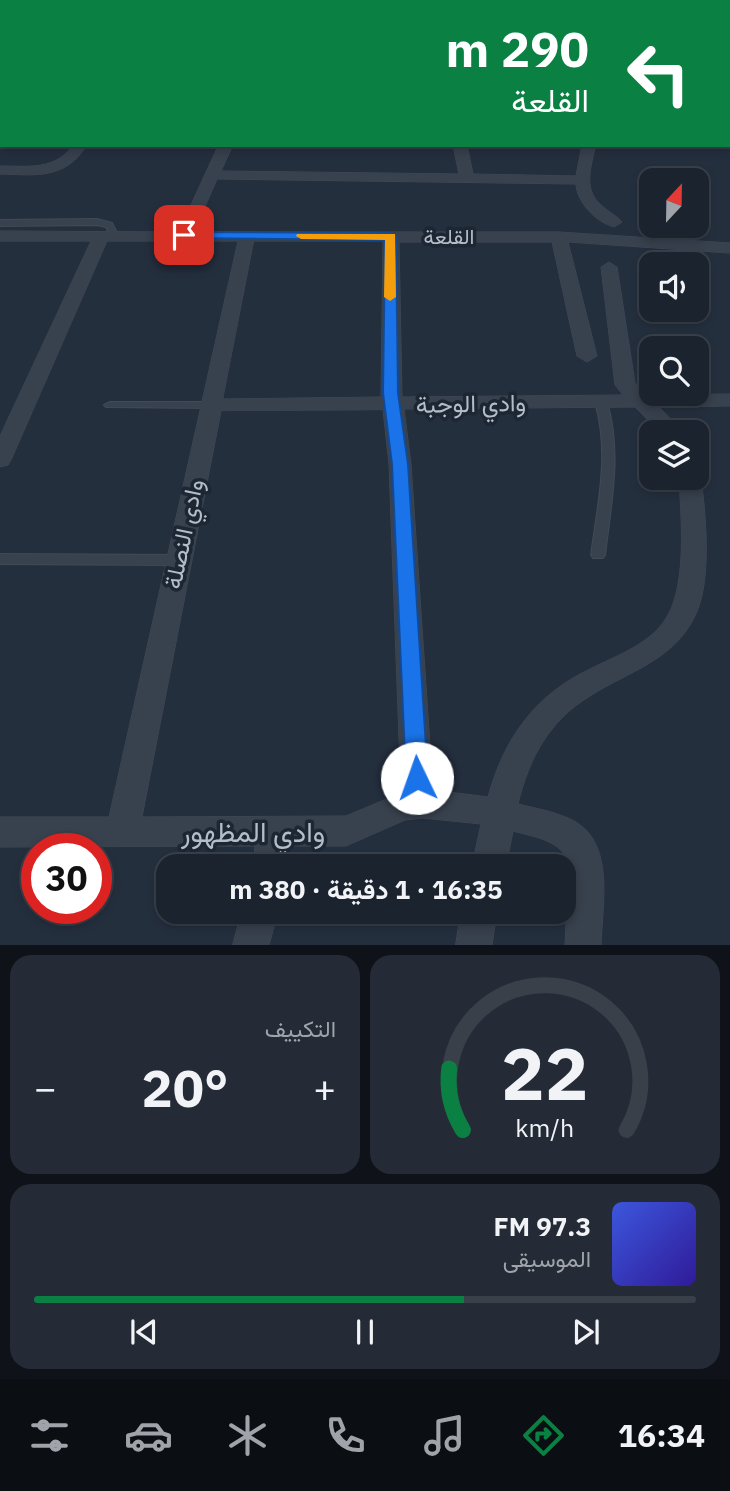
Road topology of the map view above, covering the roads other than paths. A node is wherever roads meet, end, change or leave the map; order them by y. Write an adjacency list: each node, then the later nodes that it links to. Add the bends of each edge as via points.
1 (78, 147): 5 (street, via 74,158 63,165)
2 (225, 147): 6 (street)
3 (460, 147): 7 (street)
4 (589, 147): 8 (street)
5 (0, 170)
6 (212, 175): 7 (street); 12 (street)
7 (467, 178): 8 (street)
8 (581, 180): 9 (street, via 588,202)
9 (614, 222)
10 (0, 223): 11 (lane, via 97,222 108,225)
11 (108, 235): 12 (street, القلعة); 13 (street, القلعة); 30 (street)
12 (184, 235): 14 (street, القلعة)
13 (0, 236)
14 (247, 236): 15 (street, القلعة); 26 (street, وادي النصلة)
15 (391, 237): 16 (street, القلعة); 27 (street)
16 (559, 237): 17 (street, القلعة); 19 (street)
17 (730, 248)
18 (609, 267): 20 (street, via 622,376)
19 (587, 356)
20 (639, 400)
21 (709, 400): 22 (street, وادي الوجبة)
22 (730, 400)
23 (639, 401): 24 (street, وادي الوجبة)
24 (601, 402): 27 (street, وادي الوجبة); 32 (lane, via 610,443)
25 (110, 405): 26 (lane)
26 (211, 405): 27 (street, وادي الوجبة); 34 (street, وادي النصلة)
27 (392, 405): 35 (street, via 400,464)
28 (645, 406): 29 (street)
29 (660, 420)
30 (0, 460)
31 (690, 490): 36 (street, via 693,574 681,619 641,657 578,687 541,719 514,763)
32 (598, 555)
33 (0, 559): 34 (lane)
34 (179, 560): 38 (street, وادي النصلة)
35 (418, 804): 36 (street, وادي المظهور, via 447,804); 39 (street, وادي المظهور, via 346,831)
36 (500, 816): 41 (street); 46 (street, وادي المظهور, via 564,832 584,852)
37 (0, 832): 38 (street, وادي المظهور)
38 (122, 832): 39 (street, وادي المظهور)
39 (273, 832): 40 (street)
40 (271, 854)
41 (492, 854)
42 (257, 924): 44 (street)
43 (477, 924): 45 (street)
44 (251, 945)
45 (474, 945)
46 (583, 945)

